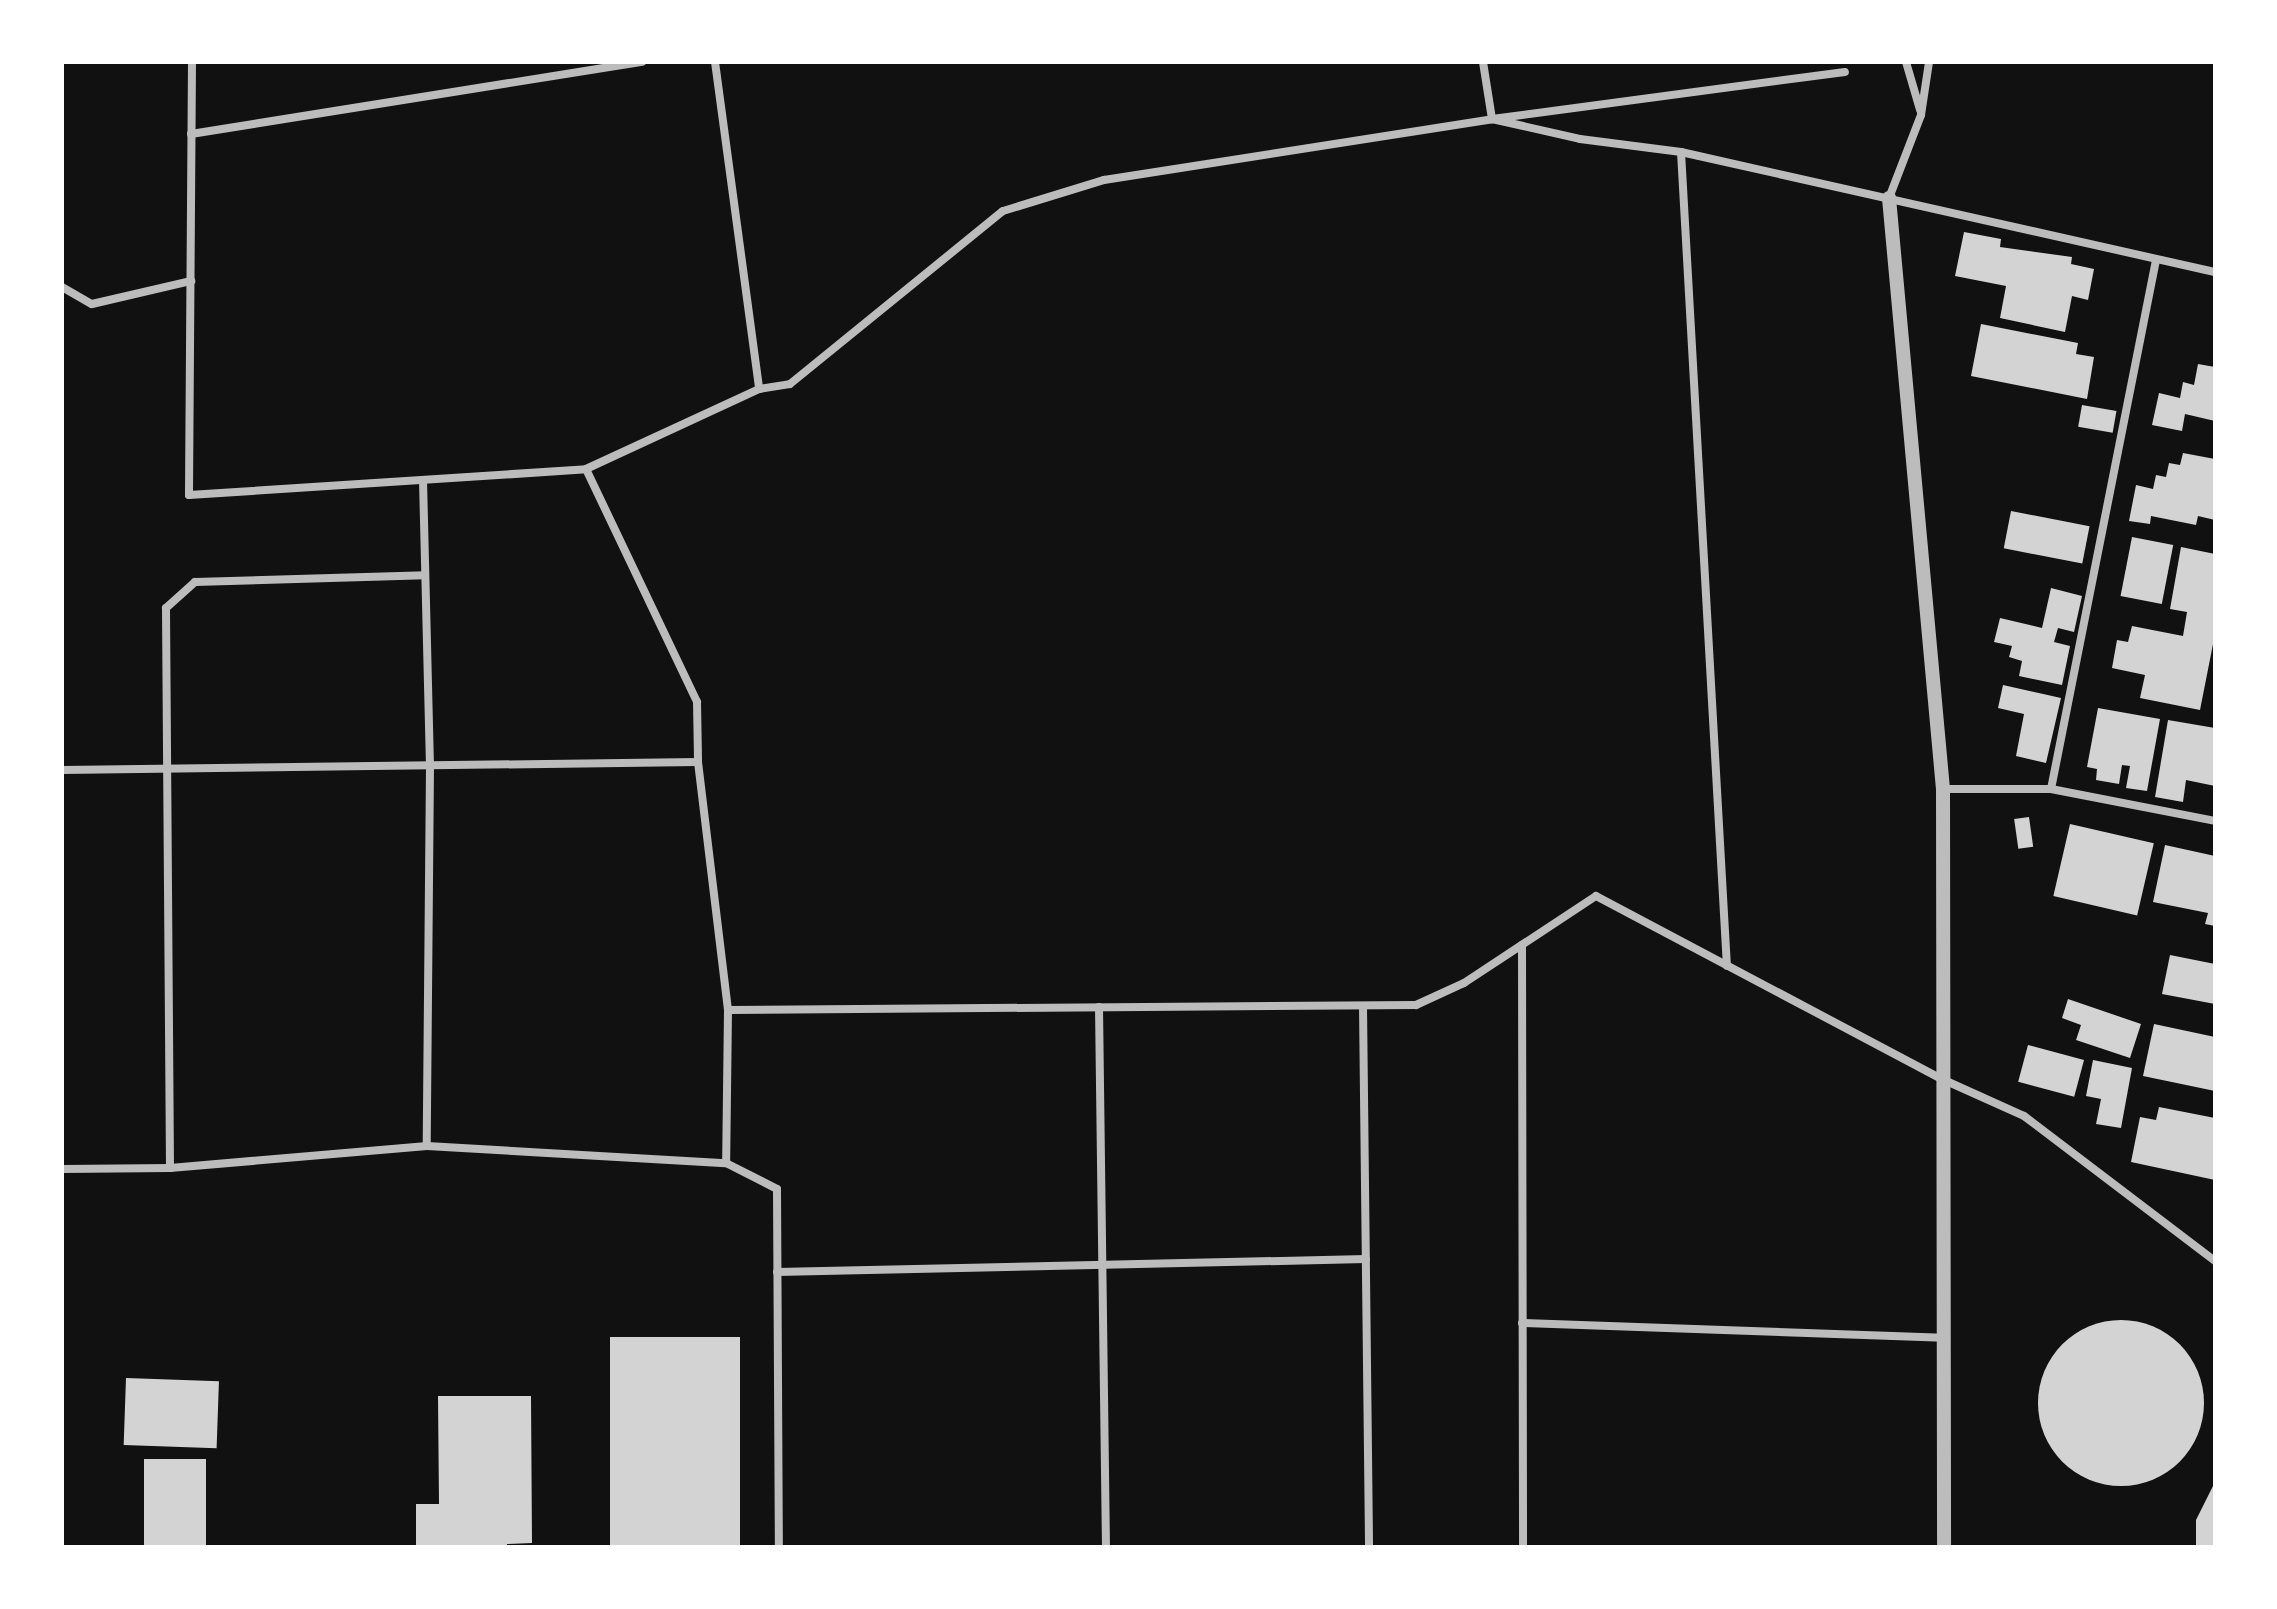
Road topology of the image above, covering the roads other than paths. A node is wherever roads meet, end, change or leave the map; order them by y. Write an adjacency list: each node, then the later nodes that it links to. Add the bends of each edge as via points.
1 (192, 62): 10 (street)
2 (642, 62): 10 (street)
3 (715, 62): 17 (street)
4 (1483, 62): 9 (street)
5 (1906, 62): 8 (street)
6 (1929, 62): 8 (street)
7 (1845, 72): 9 (street)
8 (1921, 115): 12 (street)
9 (1492, 119): 11 (street, via 1580,139); 17 (street, via 1104,180 1003,211 790,384)
10 (191, 134): 15 (street)
11 (1681, 152): 12 (street); 29 (street)
12 (1889, 198): 13 (street); 25 (street)
13 (2156, 260): 14 (street); 26 (street)
14 (2215, 272)
15 (191, 281): 16 (street, via 92,304); 19 (street, via 189,495)
16 (62, 287)
17 (759, 389): 18 (street)
18 (586, 469): 19 (street); 21 (street, via 697,702)
19 (423, 480): 20 (street)
20 (425, 575): 22 (street); 23 (street, via 195,582 166,608)
21 (698, 762): 22 (street); 32 (street)
22 (430, 766): 23 (street); 34 (street)
23 (169, 769): 24 (street); 36 (street)
24 (62, 770)
25 (1943, 789): 26 (street); 33 (street)
26 (2051, 789): 27 (street)
27 (2215, 821)
28 (1522, 945): 29 (street, via 1596,896); 30 (street, via 1464,983 1416,1005); 42 (street)
29 (1727, 966): 33 (street)
30 (1363, 1006): 31 (street); 38 (street)
31 (1099, 1007): 32 (street); 40 (street)
32 (728, 1010): 35 (street)
33 (1944, 1080): 39 (street, via 2024,1116); 43 (street)
34 (427, 1146): 35 (street); 36 (street)
35 (726, 1163): 41 (street, via 777,1189)
36 (170, 1168): 37 (street)
37 (62, 1169)
38 (1366, 1259): 40 (street); 44 (street)
39 (2215, 1261)
40 (1102, 1265): 41 (street); 46 (street)
41 (777, 1272): 45 (street)
42 (1522, 1323): 43 (street); 47 (street)
43 (1943, 1338): 48 (street)
44 (1369, 1545)
45 (779, 1547)
46 (1106, 1547)
47 (1523, 1547)
48 (1944, 1547)

